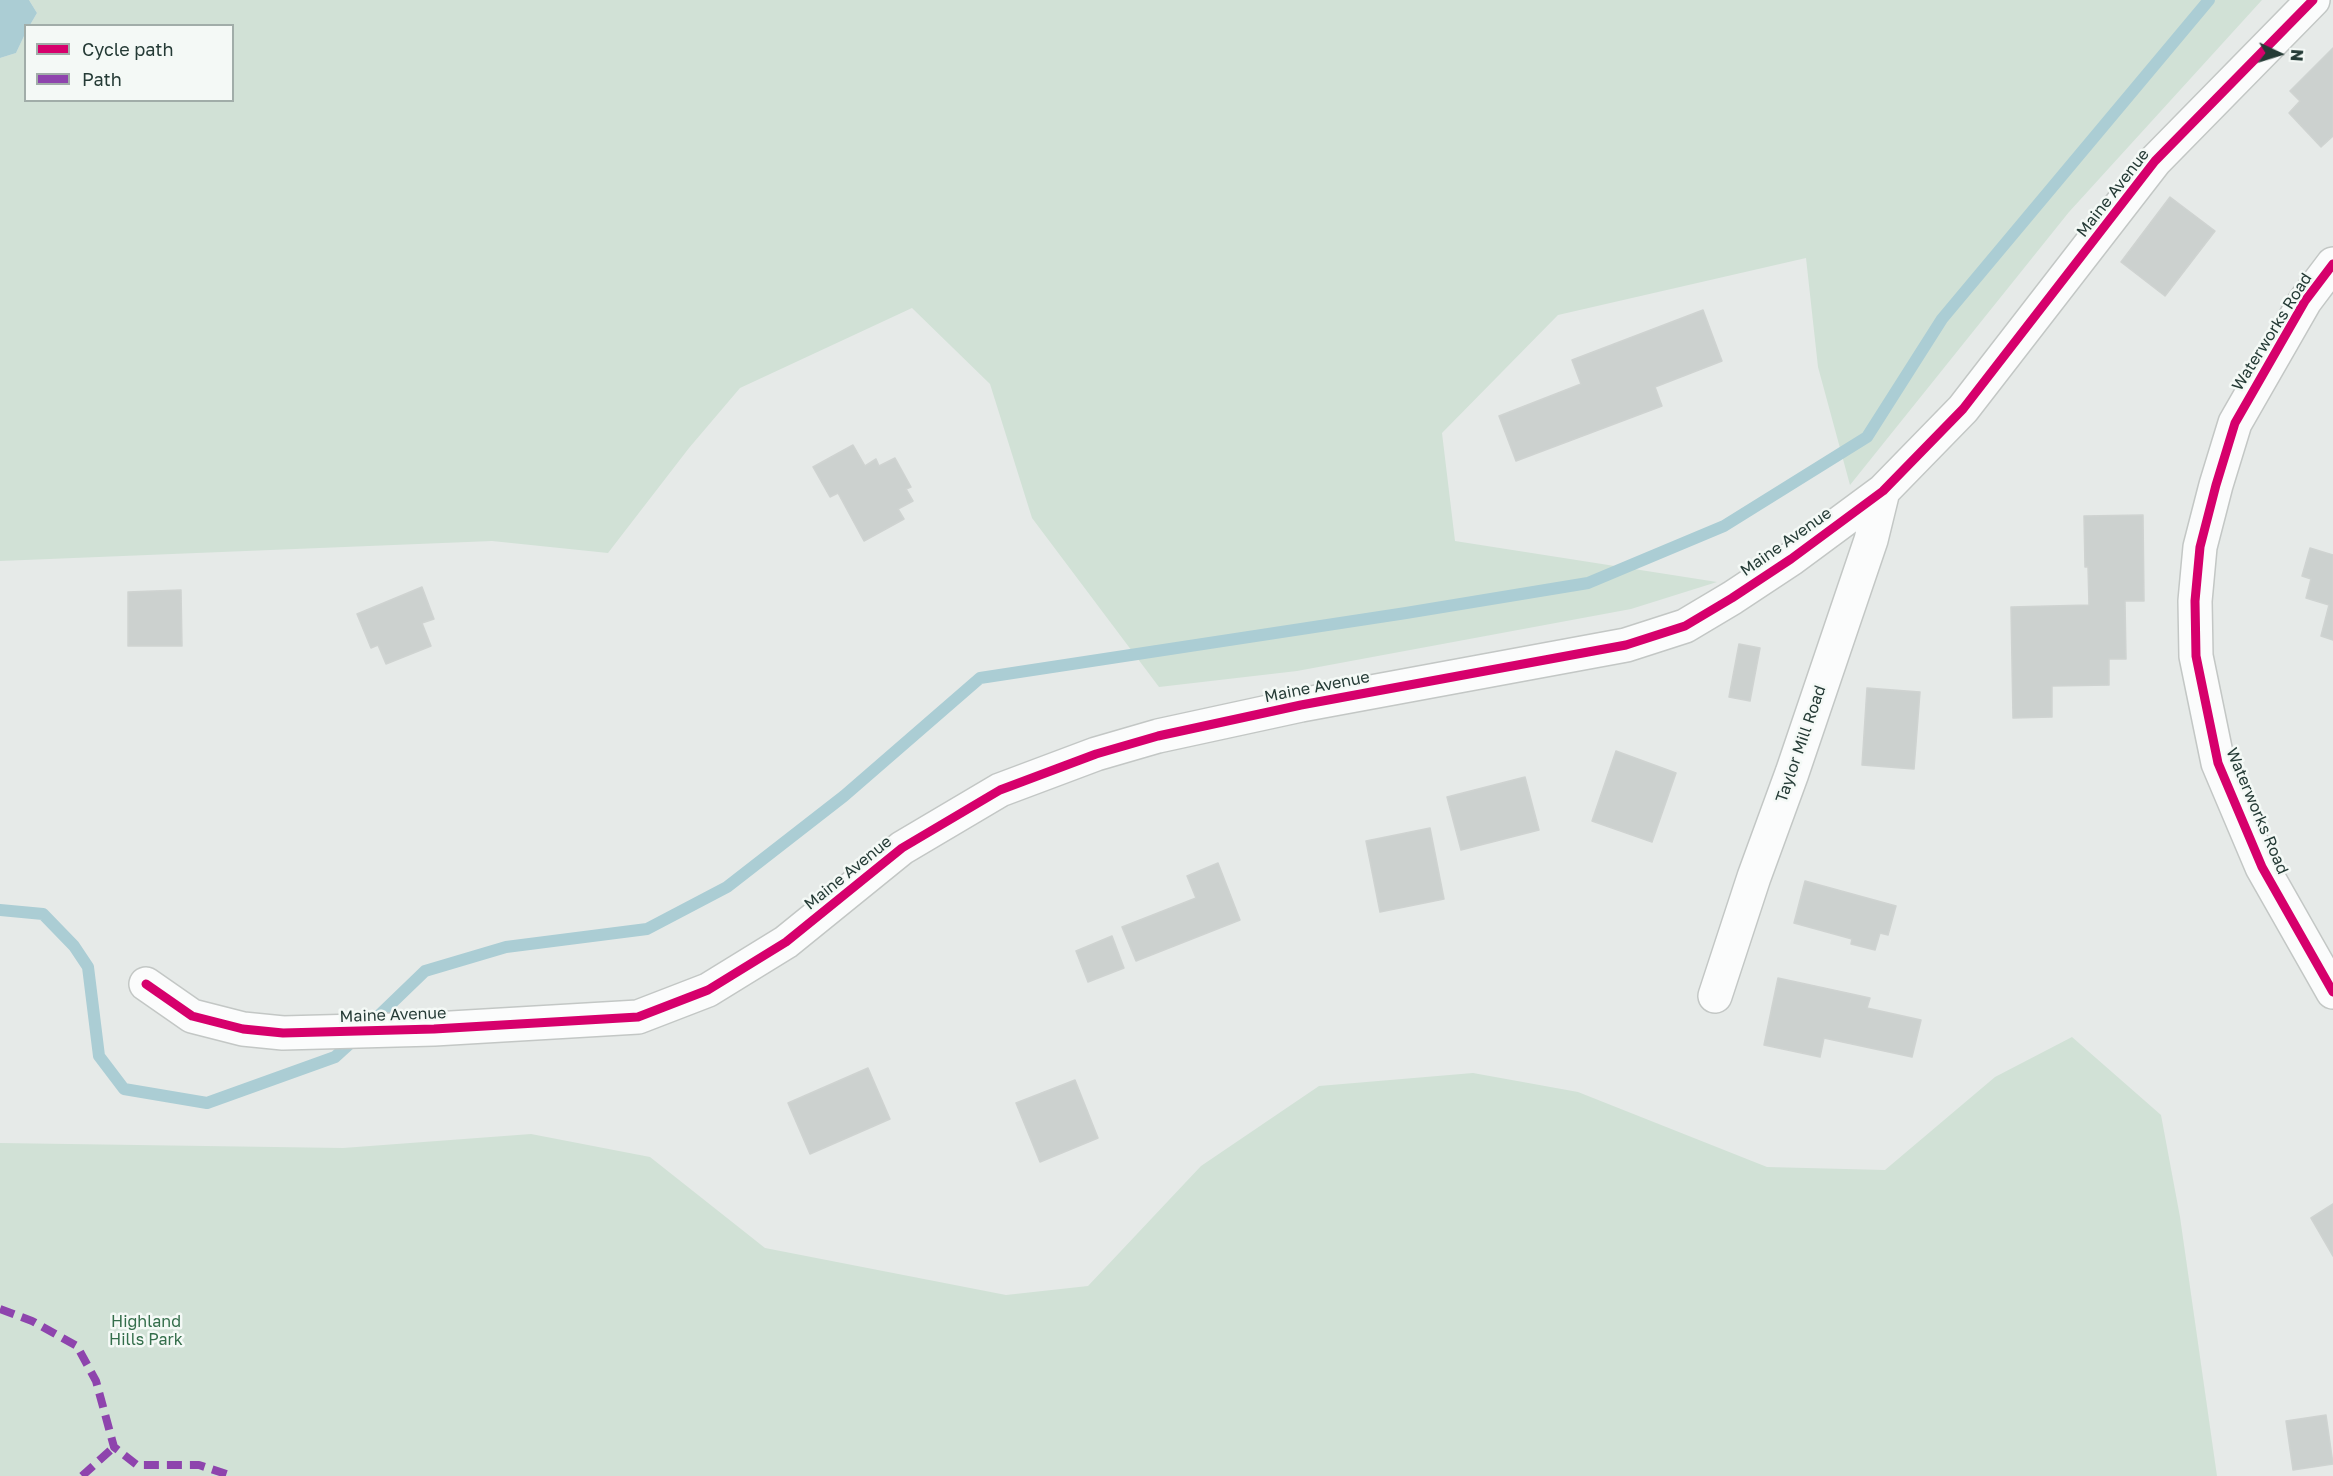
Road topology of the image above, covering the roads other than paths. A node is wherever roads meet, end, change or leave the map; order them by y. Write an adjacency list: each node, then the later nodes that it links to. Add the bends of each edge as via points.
1 (2313, 0): 3 (street, Maine Avenue, via 2155,161 1963,409)
2 (2333, 264): 5 (street, Waterworks Road, via 2305,301 2235,423 2200,547 2195,601 2196,656 2218,763 2262,867)
3 (1882, 491): 4 (street, Maine Avenue, via 1791,559 1685,626 1626,645 1301,705 1158,736 1096,754 1000,790 902,848 786,942 708,990 638,1017 283,1033 243,1029 192,1016); 6 (street, Taylor Mill Road, via 1871,540)
4 (146, 984)
5 (2333, 992)
6 (1715, 996)

